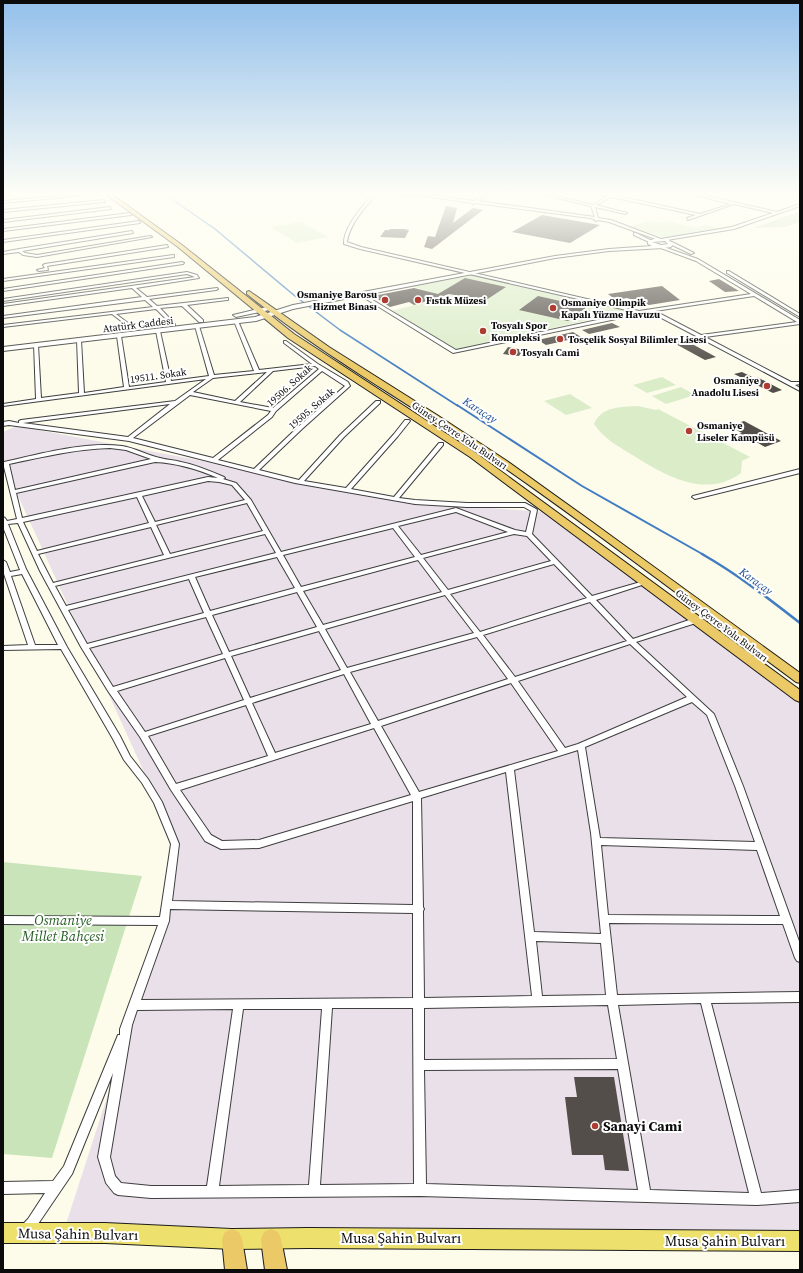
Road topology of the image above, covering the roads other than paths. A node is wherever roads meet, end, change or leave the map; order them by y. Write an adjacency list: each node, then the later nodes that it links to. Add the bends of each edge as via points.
1 (22, 252): 2 (street, via 38,256)
2 (61, 252)
3 (126, 252): 15 (street, via 45,265 46,269)
4 (188, 252): 30 (highway, Güney Çevre Yolu Bulvarı)
5 (198, 252): 30 (highway, Güney Çevre Yolu Bulvarı)
6 (380, 252): 13 (street)
7 (561, 252): 13 (street)
8 (590, 252): 14 (street)
9 (679, 252): 22 (street, via 698,260)
10 (695, 252): 33 (street)
11 (173, 256): 16 (street)
12 (182, 263): 19 (street)
13 (464, 271): 14 (street); 20 (street)
14 (469, 273): 21 (street); 31 (street)
15 (3, 275)
16 (3, 280)
17 (134, 288): 23 (street); 25 (street, via 198,278 187,273); 26 (street)
18 (216, 289): 23 (street)
19 (3, 290)
20 (348, 294): 21 (street); 30 (street)
21 (360, 294): 31 (street, via 455,352)
22 (755, 295): 29 (street); 37 (street)
23 (146, 298): 28 (street); 34 (street)
24 (228, 299): 27 (street)
25 (3, 300)
26 (3, 305)
27 (184, 305): 28 (street); 35 (street)
28 (157, 308): 32 (street); 38 (street)
29 (650, 310): 31 (street); 44 (street)
30 (266, 311): 35 (street, Atatürk Caddesi); 36 (street, Atatürk Caddesi, via 256,318); 100 (highway, Güney Çevre Yolu Bulvarı, via 290,336 473,455); 117 (highway, Güney Çevre Yolu Bulvarı, via 521,475)
31 (639, 312)
32 (114, 314): 39 (street); 41 (street)
33 (800, 316)
34 (3, 317)
35 (201, 321): 38 (street, Atatürk Caddesi)
36 (236, 321): 40 (street, Atatürk Caddesi); 53 (street)
37 (800, 322): 44 (street)
38 (173, 325): 41 (street, Atatürk Caddesi)
39 (3, 326)
40 (197, 326): 42 (street, Atatürk Caddesi); 54 (street)
41 (134, 330): 47 (street, Atatürk Caddesi)
42 (158, 331): 43 (street, Atatürk Caddesi); 55 (street)
43 (119, 336): 45 (street, Atatürk Caddesi); 58 (street)
44 (698, 337): 57 (street)
45 (79, 340): 48 (street, Atatürk Caddesi); 61 (street)
46 (286, 342): 50 (street, 19505. Sokak)
47 (3, 345)
48 (36, 345): 49 (street, Atatürk Caddesi); 62 (street)
49 (3, 349)
50 (316, 365): 51 (street, 19505. Sokak); 52 (street, 19511. Sokak)
51 (321, 369): 67 (street, 19506. Sokak); 74 (street, 19505. Sokak, via 348,384 347,389 300,428)
52 (271, 371): 53 (street, 19511. Sokak); 64 (street)
53 (258, 372): 54 (street, 19511. Sokak)
54 (212, 377): 55 (street, 19511. Sokak); 60 (street)
55 (169, 383): 58 (street, 19511. Sokak)
56 (800, 383): 57 (street)
57 (790, 384): 59 (street)
58 (126, 389): 61 (street, 19511. Sokak)
59 (800, 390)
60 (189, 393): 63 (street); 64 (street)
61 (82, 395): 62 (street, 19511. Sokak)
62 (39, 401): 66 (street, 19511. Sokak)
63 (176, 402): 69 (street); 70 (street)
64 (235, 402): 67 (street)
65 (378, 402): 76 (street)
66 (3, 405)
67 (274, 410): 73 (street, 19506. Sokak, via 270,416)
68 (407, 421): 78 (street)
69 (6, 424): 70 (street)
70 (129, 439): 73 (street)
71 (441, 444): 82 (street)
72 (160, 460): 77 (street, via 207,471); 79 (street); 79 (street, via 121,447 104,447 6,463)
73 (214, 460): 74 (street)
74 (256, 470): 76 (street)
75 (800, 471): 81 (street)
76 (300, 482): 78 (street)
77 (234, 484): 80 (street, via 208,479); 83 (street)
78 (347, 490): 82 (street)
79 (12, 492): 84 (street)
80 (139, 495): 84 (street); 86 (street)
81 (695, 497)
82 (396, 498): 90 (street, via 415,502 467,505 525,505 534,510)
83 (249, 501): 86 (street); 88 (street)
84 (20, 520): 85 (street); 91 (street)
85 (3, 522): 97 (street)
86 (153, 525): 91 (street); 93 (street)
87 (394, 526): 89 (street, via 456,510); 92 (street); 94 (street)
88 (266, 532): 92 (street); 93 (street)
89 (514, 532): 90 (street); 94 (street)
90 (529, 534): 96 (street)
91 (35, 553): 101 (street)
92 (279, 555): 99 (street); 102 (street)
93 (168, 557): 101 (street)
94 (419, 557): 102 (street); 103 (street)
95 (3, 562): 98 (street)
96 (555, 562): 103 (street); 104 (street)
97 (25, 571): 98 (street); 112 (street)
98 (7, 575): 111 (street)
99 (192, 576): 105 (street); 106 (street)
100 (646, 582): 104 (street); 107 (highway, Güney Çevre Yolu Bulvarı)
101 (51, 585): 105 (street)
102 (299, 590): 106 (street); 108 (street)
103 (446, 592): 108 (street); 109 (street)
104 (591, 599): 109 (street); 110 (street)
105 (64, 609): 113 (street)
106 (209, 614): 113 (street); 115 (street)
107 (697, 620): 110 (street); 120 (highway, Güney Çevre Yolu Bulvarı)
108 (321, 628): 115 (street); 116 (street)
109 (478, 634): 116 (street); 118 (street)
110 (631, 641): 118 (street); 121 (street)
111 (32, 647): 112 (street); 114 (street)
112 (63, 647): 133 (street, via 127,758 145,780 158,802 176,844)
113 (85, 647): 119 (street)
114 (3, 648)
115 (228, 655): 119 (street); 122 (street)
116 (345, 671): 122 (street); 123 (street)
117 (800, 679)
118 (513, 680): 123 (street); 126 (street)
119 (112, 690): 124 (street)
120 (800, 697)
121 (694, 698): 125 (street); 132 (street, via 710,714)
122 (248, 702): 124 (street); 127 (street)
123 (376, 725): 127 (street); 130 (street)
124 (143, 735): 129 (street)
125 (581, 746): 126 (street); 131 (street)
126 (563, 752): 128 (street)
127 (273, 757): 129 (street)
128 (510, 768): 130 (street); 139 (street)
129 (174, 788): 130 (street, via 208,838 221,845 259,844)
130 (416, 797): 134 (street)
131 (596, 841): 132 (street); 135 (street)
132 (760, 846): 137 (street)
133 (166, 905): 134 (street); 138 (street)
134 (418, 909): 146 (street)
135 (604, 919): 137 (street); 140 (street)
136 (3, 920): 138 (street)
137 (786, 920): 141 (street)
138 (164, 921): 149 (street)
139 (530, 936): 140 (street); 145 (street)
140 (606, 939): 144 (street)
141 (800, 958)
142 (800, 997): 143 (street)
143 (705, 999): 144 (street); 160 (street)
144 (612, 1000): 145 (street); 151 (street)
145 (538, 1001): 146 (street)
146 (420, 1003): 148 (street); 152 (street)
147 (239, 1004): 148 (street); 149 (street); 156 (street)
148 (327, 1004): 157 (street)
149 (134, 1005): 150 (street)
150 (127, 1026): 153 (street, via 68,1170); 156 (street, via 104,1158 110,1180 118,1189 151,1192)
151 (623, 1064): 152 (street); 158 (street)
152 (420, 1065): 155 (street)
153 (56, 1187): 154 (street); 162 (street, via 32,1224)
154 (3, 1188)
155 (420, 1190): 157 (street); 158 (street)
156 (212, 1191): 157 (street)
157 (314, 1191)
158 (645, 1196): 160 (street)
159 (800, 1196): 160 (street)
160 (757, 1199)
161 (3, 1232): 162 (main road, Musa Şahin Bulvarı)
162 (22, 1232): 163 (main road, Musa Şahin Bulvarı, via 105,1232)
163 (232, 1239): 164 (main road, Musa Şahin Bulvarı); 166 (highway)
164 (271, 1239): 165 (main road, Musa Şahin Bulvarı); 167 (highway)
165 (800, 1242)
166 (236, 1270)
167 (276, 1270)

